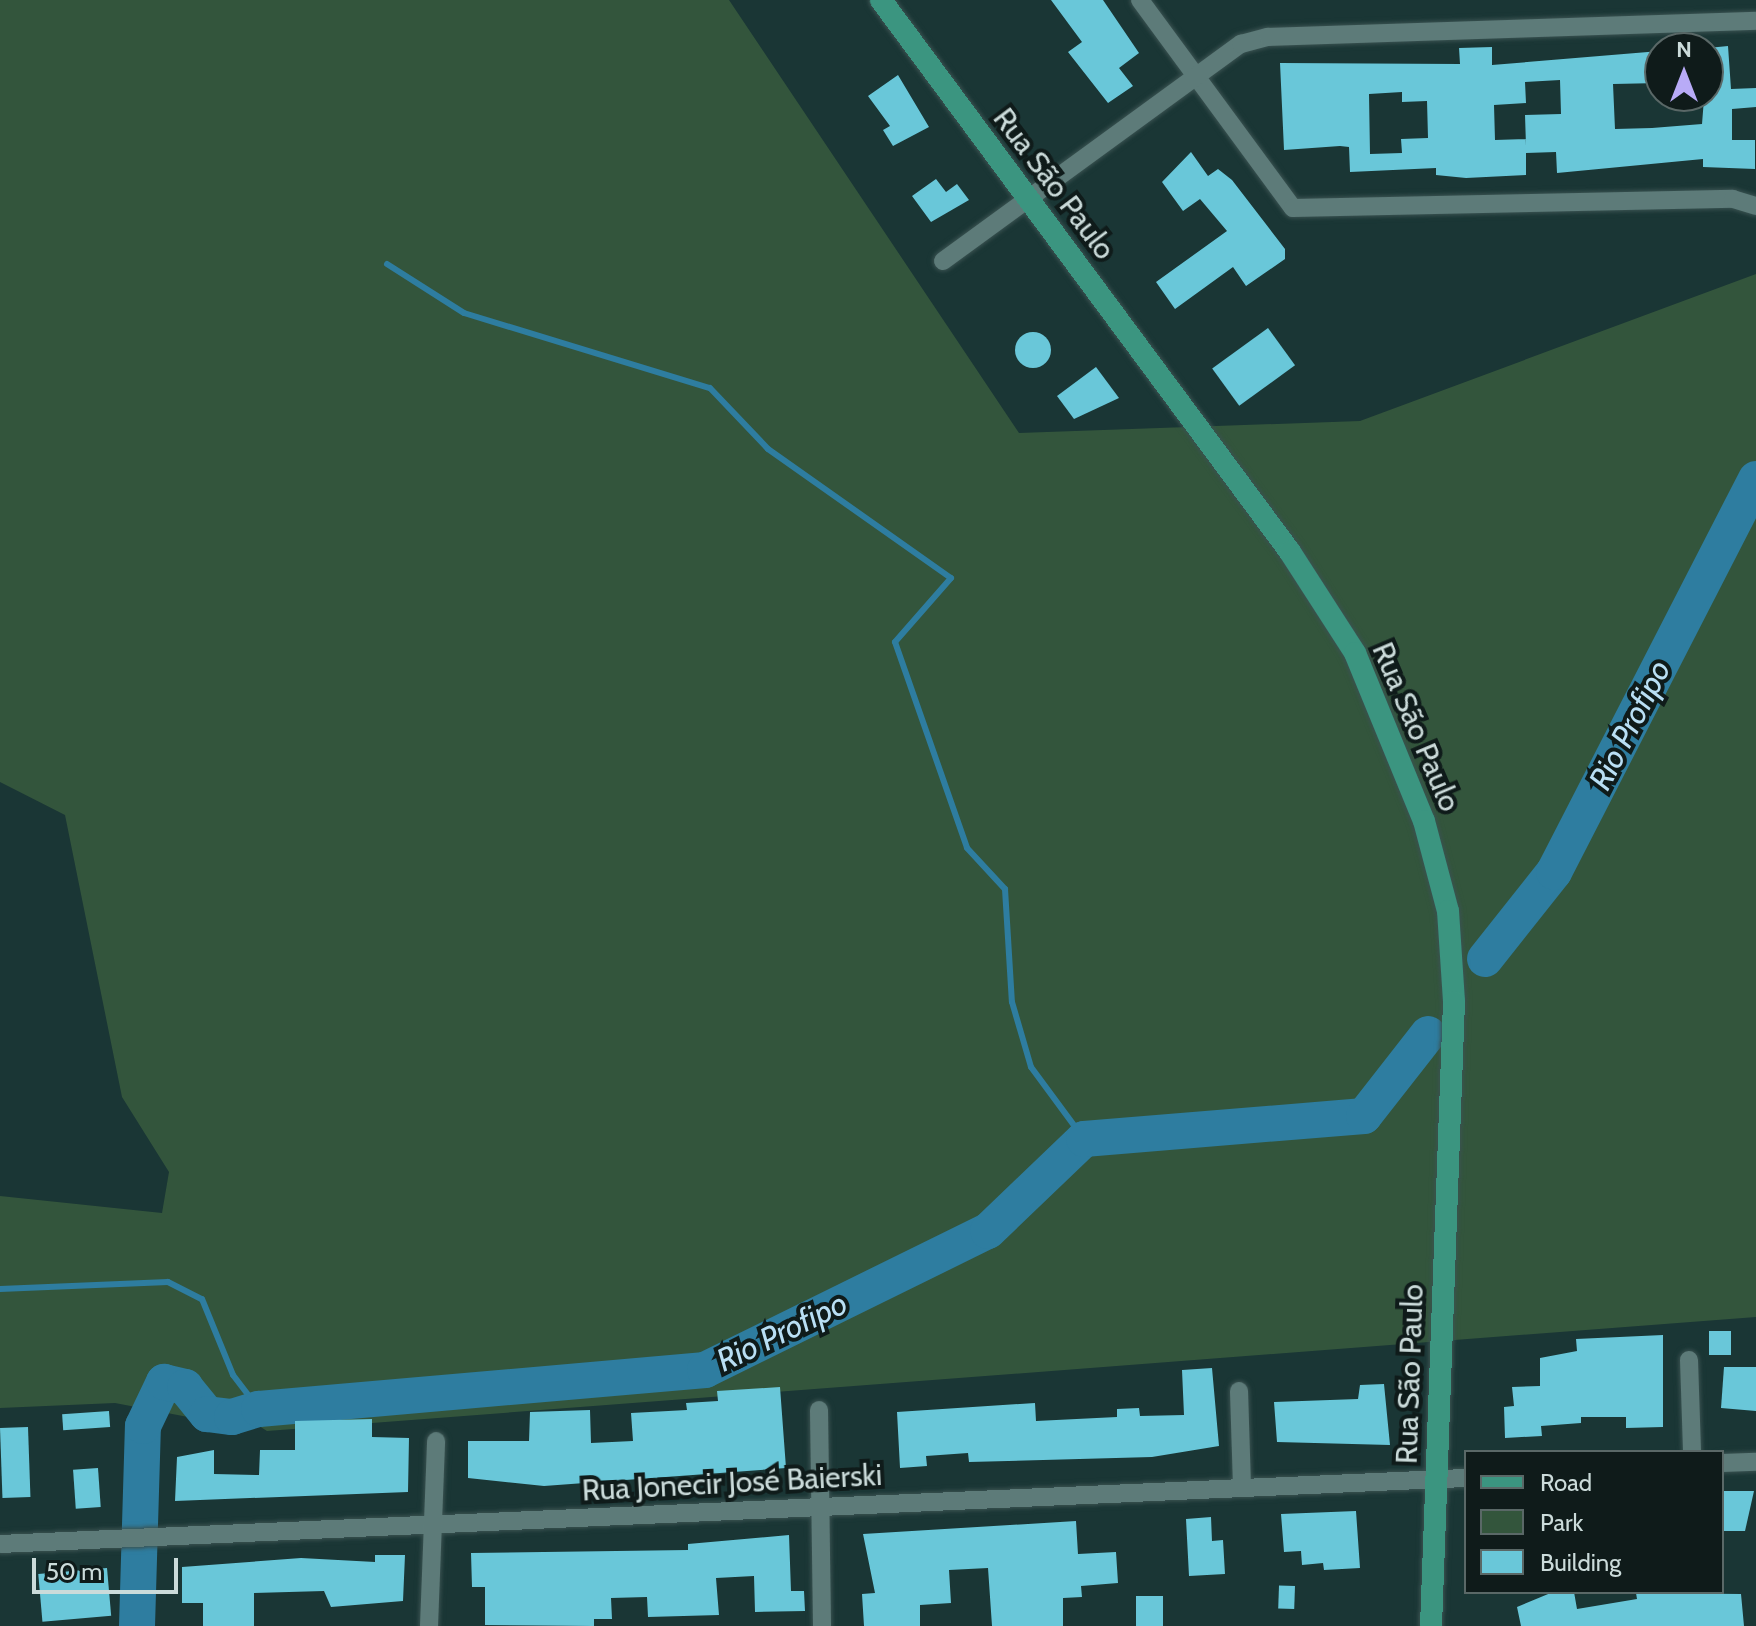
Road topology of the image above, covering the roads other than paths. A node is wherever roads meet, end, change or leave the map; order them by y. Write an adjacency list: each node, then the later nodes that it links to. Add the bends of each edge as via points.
1 (881, 0): 5 (main road, Rua São Paulo)
2 (1140, 0): 4 (street)
3 (1756, 21): 4 (street, via 1268,37 1241,44)
4 (1194, 76): 5 (street); 6 (street, via 1281,198 1309,213 1733,199)
5 (1028, 198): 7 (street); 16 (main road, Rua São Paulo, via 1290,552 1347,640 1424,821 1448,911 1454,1002)
6 (1756, 206)
7 (943, 261)
8 (1689, 1360): 12 (street)
9 (1239, 1391): 17 (street)
10 (819, 1410): 18 (street)
11 (436, 1441): 19 (street)
12 (1692, 1450)
13 (1756, 1462): 14 (street)
14 (1724, 1463)
15 (1464, 1478): 16 (street, Rua Jonecir José Baierski)
16 (1435, 1480): 17 (street, Rua Jonecir José Baierski); 23 (main road, Rua São Paulo)
17 (1242, 1487): 18 (street, Rua Jonecir José Baierski)
18 (821, 1507): 19 (street, Rua Jonecir José Baierski); 22 (street)
19 (432, 1525): 20 (street, Rua Jonecir José Baierski); 21 (street)
20 (0, 1544)
21 (429, 1626)
22 (822, 1626)
23 (1431, 1626)

